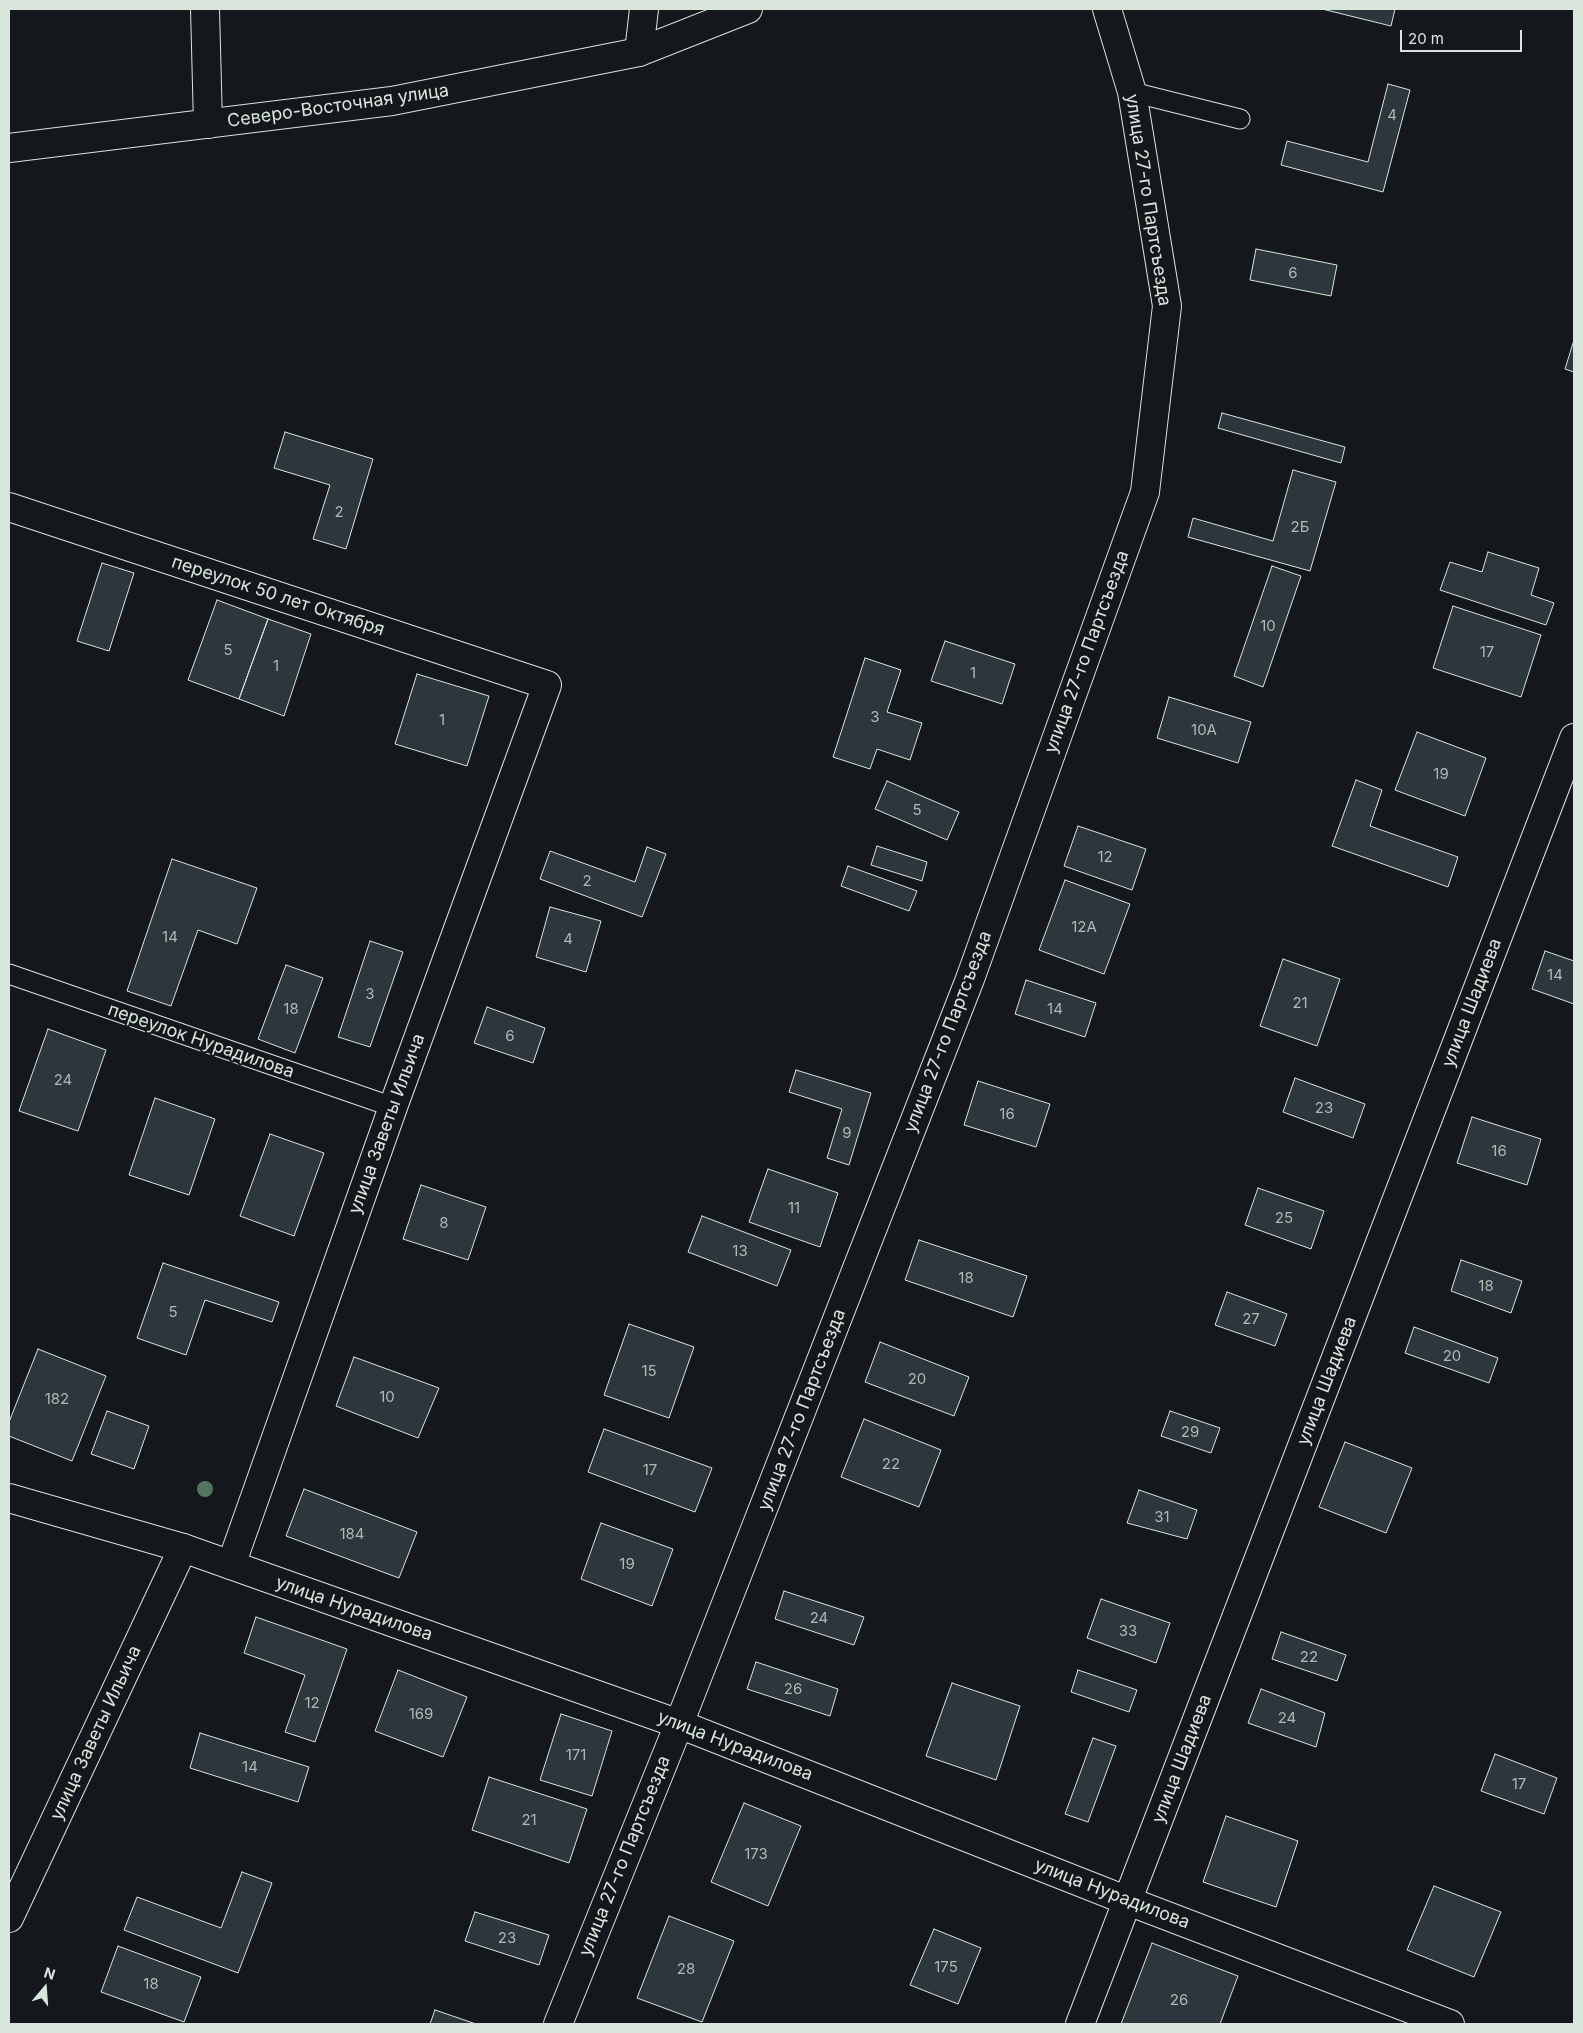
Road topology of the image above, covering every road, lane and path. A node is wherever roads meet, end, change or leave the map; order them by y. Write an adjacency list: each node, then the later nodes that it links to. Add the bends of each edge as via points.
1 (205, 9): 8 (street)
2 (644, 9): 5 (street)
3 (748, 9): 5 (street, Северо-Восточная улица)
4 (1107, 9): 6 (street, улица 27-го Партсъезда)
5 (639, 52): 8 (street, Северо-Восточная улица, via 392,102)
6 (1132, 92): 7 (lane); 18 (street, улица 27-го Партсъезда, via 1167,306 1145,492 970,979)
7 (1240, 119)
8 (208, 124): 9 (street, Северо-Восточная улица)
9 (9, 148)
10 (9, 507): 11 (street, переулок 50 лет Октября)
11 (547, 685): 14 (street, улица Заветы Ильича)
12 (1574, 738): 19 (street, улица Шадиева)
13 (9, 974): 14 (lane, переулок Нурадилова)
14 (393, 1107): 17 (street, улица Заветы Ильича)
15 (9, 1498): 16 (street, улица Нурадилова)
16 (183, 1548): 17 (street, улица Нурадилова); 20 (street, улица Заветы Ильича)
17 (231, 1565): 18 (street, улица Нурадилова)
18 (679, 1724): 19 (street, улица Нурадилова); 21 (street, улица 27-го Партсъезда)
19 (1128, 1901): 22 (street, улица Шадиева); 23 (street, улица Нурадилова)
20 (9, 1918)
21 (558, 2024)
22 (1080, 2024)
23 (1450, 2024)

